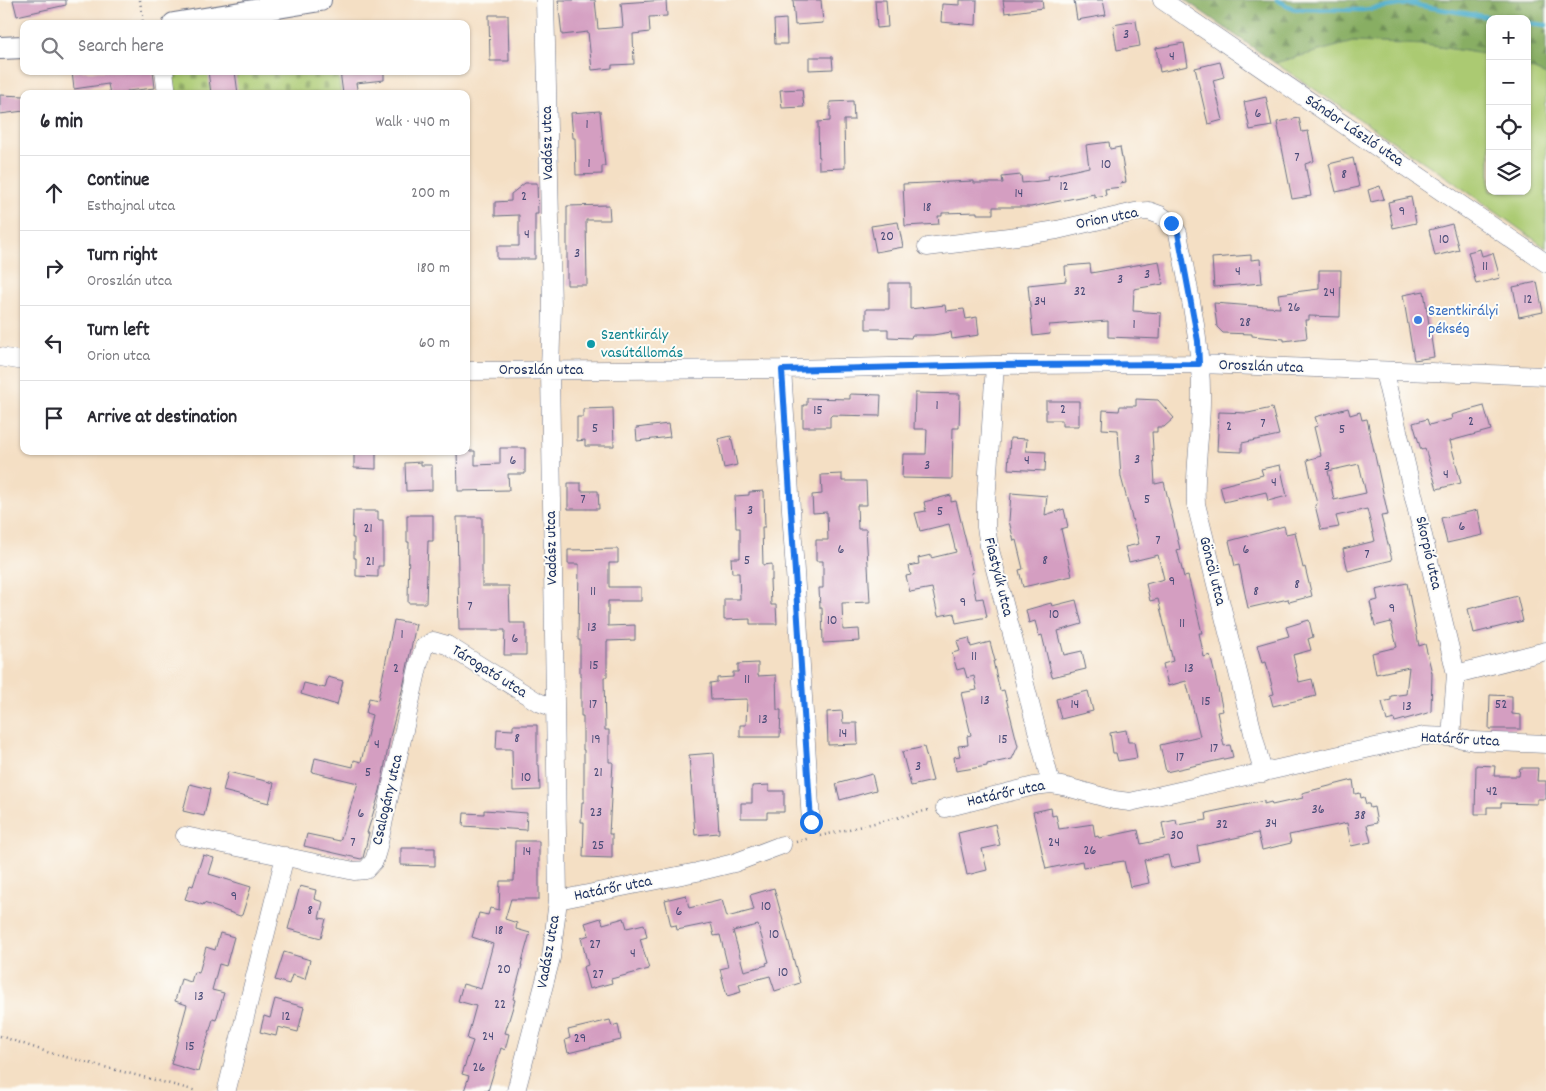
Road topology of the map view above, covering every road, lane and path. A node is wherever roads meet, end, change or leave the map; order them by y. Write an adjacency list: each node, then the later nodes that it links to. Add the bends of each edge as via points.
1 (140, 0): 5 (path)
2 (320, 0): 6 (street)
3 (544, 0): 17 (street, Vadász utca, via 552,307)
4 (1162, 0): 12 (street, Sándor László utca)
5 (142, 20)
6 (198, 20)
7 (20, 47): 8 (street)
8 (0, 48)
9 (165, 75): 10 (street)
10 (166, 90)
11 (927, 247): 15 (street, Orion utca, via 1057,230 1136,212 1150,211 1160,215 1178,233 1198,341)
12 (1546, 263)
13 (0, 357): 14 (street)
14 (20, 360)
15 (1199, 364): 16 (street, Oroszlán utca); 20 (street, Oroszlán utca); 28 (street, Göncöl utca, via 1201,400 1196,504)
16 (995, 365): 18 (street, Oroszlán utca); 29 (street, Fiastyúk utca, via 986,527)
17 (550, 370): 18 (street, Oroszlán utca); 19 (street, Oroszlán utca); 25 (street, Vadász utca)
18 (782, 370): 31 (street)
19 (470, 371)
20 (1384, 372): 21 (street, Oroszlán utca); 24 (street, Skorpió utca)
21 (1546, 376)
22 (424, 646): 25 (street, Tárogató utca, via 433,641 447,645 538,702); 34 (street, Csalogány utca, via 374,861 366,870 354,871)
23 (1546, 651): 24 (street)
24 (1456, 674): 26 (street, Skorpió utca)
25 (555, 708): 35 (street, Vadász utca)
26 (1451, 737): 27 (street, Határőr utca); 28 (street, Határőr utca, via 1424,736)
27 (1546, 744)
28 (1263, 773): 29 (street, Határőr utca, via 1130,802)
29 (1051, 784): 30 (street, Határőr utca)
30 (945, 808): 33 (path, Határőr utca)
31 (811, 822)
32 (185, 836): 34 (street, Csalogány utca)
33 (782, 845): 35 (street, Határőr utca, via 707,870)
34 (285, 856): 37 (street)
35 (558, 900): 39 (street, Vadász utca, via 551,958)
36 (0, 1036): 38 (path, via 50,1053)
37 (226, 1089)
38 (197, 1091)
39 (516, 1091)

